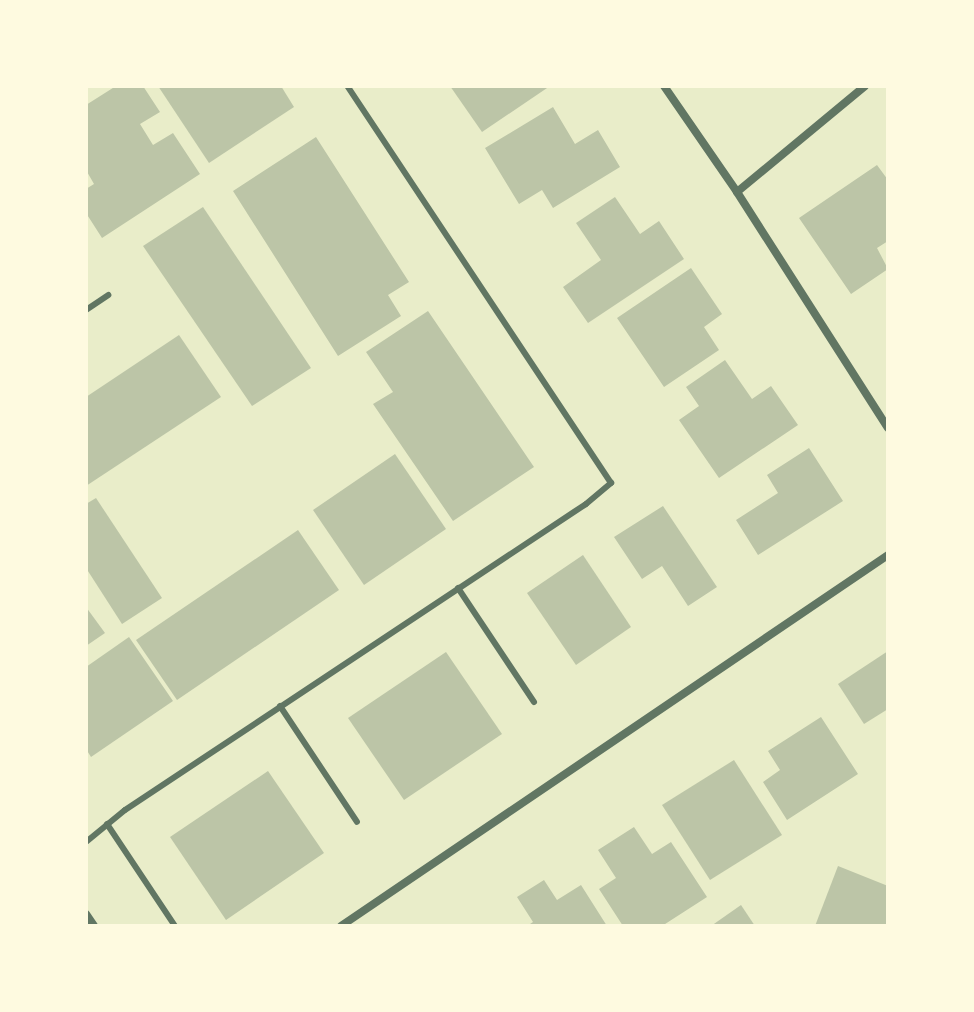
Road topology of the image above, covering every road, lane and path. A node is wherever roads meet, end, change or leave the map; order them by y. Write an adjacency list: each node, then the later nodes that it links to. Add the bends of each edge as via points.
1 (347, 86): 9 (lane, via 611,482)
2 (664, 86): 4 (street)
3 (865, 86): 4 (street)
4 (737, 192): 7 (street)
5 (108, 295): 6 (lane)
6 (86, 310)
7 (888, 428)
8 (888, 555): 18 (street)
9 (458, 588): 10 (lane); 11 (lane)
10 (534, 702)
11 (280, 706): 12 (lane); 13 (lane)
12 (357, 822)
13 (107, 824): 14 (lane); 17 (lane)
14 (86, 842)
15 (86, 914): 16 (street)
16 (94, 926)
17 (175, 926)
18 (341, 926)

